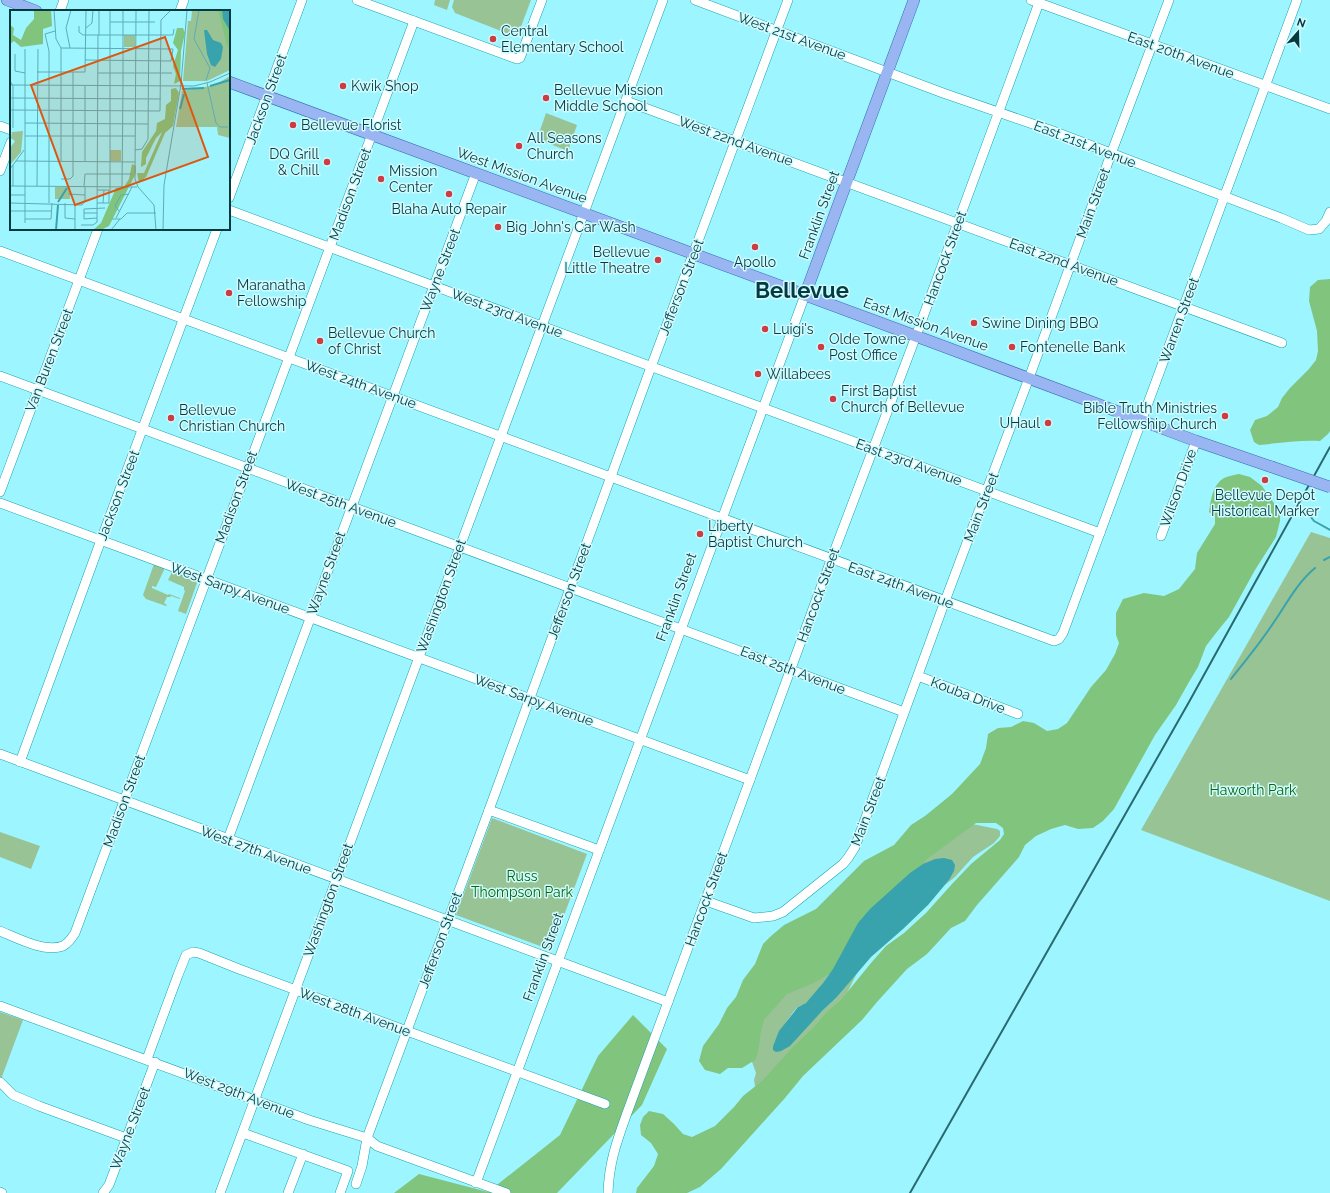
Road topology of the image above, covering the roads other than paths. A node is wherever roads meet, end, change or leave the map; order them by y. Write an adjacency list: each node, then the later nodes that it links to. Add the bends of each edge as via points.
1 (7, 0): 14 (main road)
2 (64, 0): 15 (street)
3 (184, 0): 16 (street)
4 (302, 0): 23 (street, Jackson Street)
5 (357, 0): 17 (street)
6 (542, 0): 17 (street, via 520,58)
7 (663, 0): 24 (street, Washington Street)
8 (695, 0): 18 (street, West 21st Avenue)
9 (788, 0): 18 (street, Jefferson Street)
10 (914, 0): 20 (main road, Franklin Street)
11 (1169, 0): 19 (street, Main Street)
12 (1297, 0): 22 (street, Warren Street)
13 (1037, 1): 19 (street, East 20th Avenue); 26 (street, Hancock Street)
14 (33, 10)
15 (60, 10)
16 (180, 10)
17 (414, 21): 29 (street, Madison Street)
18 (777, 31): 20 (street, West 21st Avenue); 30 (street, Jefferson Street)
19 (1152, 44): 22 (street, East 20th Avenue); 32 (street, Main Street)
20 (888, 72): 26 (street, East 21st Avenue); 35 (main road, Franklin Street)
21 (230, 82): 23 (main road, West Mission Avenue)
22 (1266, 87): 25 (street, East 20th Avenue); 37 (street, Warren Street)
23 (268, 96): 29 (main road, West Mission Avenue); 36 (street, Jackson Street)
24 (626, 101): 30 (street, West 22nd Avenue); 40 (street, Washington Street)
25 (1330, 109)
26 (999, 112): 32 (street, East 21st Avenue); 41 (street, Hancock Street)
27 (0, 126): 28 (street)
28 (10, 130)
29 (372, 135): 34 (main road, West Mission Avenue); 44 (street, Madison Street)
30 (736, 141): 35 (street, West 22nd Avenue); 46 (street, Jefferson Street)
31 (10, 145): 33 (street)
32 (1111, 154): 37 (street, East 21st Avenue); 47 (street, Main Street)
33 (0, 171)
34 (476, 173): 40 (main road, West Mission Avenue); 49 (street, Wayne Street)
35 (847, 183): 41 (street, East 22nd Avenue); 50 (main road, Franklin Street)
36 (230, 195)
37 (1225, 198): 39 (street, East 21st Avenue, via 1309,230 1319,229); 51 (street, Warren Street)
38 (230, 210): 44 (street, West 23rd Avenue)
39 (1330, 212)
40 (584, 213): 46 (main road, West Mission Avenue); 53 (street, Washington Street)
41 (957, 223): 47 (street, East 22nd Avenue); 54 (street, Hancock Street)
42 (98, 230): 48 (street, Van Buren Street)
43 (217, 230): 52 (street, Jackson Street)
44 (330, 248): 49 (street, West 23rd Avenue); 56 (street, Madison Street)
45 (0, 251): 48 (street, West 24th Avenue)
46 (693, 254): 50 (main road, West Mission Avenue); 57 (street, Jefferson Street)
47 (1070, 265): 51 (street, East 22nd Avenue); 59 (street, Main Street)
48 (79, 280): 52 (street, West 24th Avenue); 60 (street, Van Buren Street)
49 (434, 286): 53 (street, West 23rd Avenue); 61 (street, Wayne Street)
50 (805, 295): 54 (main road, East Mission Avenue); 62 (street, Franklin Street)
51 (1184, 307): 55 (street, East 22nd Avenue); 63 (street, Warren Street)
52 (183, 319): 56 (street, West 24th Avenue); 64 (street, Jackson Street)
53 (542, 326): 57 (street, West 23rd Avenue); 65 (street, Washington Street)
54 (916, 336): 59 (main road, East Mission Avenue); 67 (street, Hancock Street)
55 (1282, 343)
56 (289, 358): 61 (street, West 24th Avenue); 68 (street, Madison Street)
57 (651, 367): 62 (street, West 23rd Avenue); 69 (street, Jefferson Street)
58 (0, 376): 60 (street, West 25th Avenue)
59 (1029, 378): 63 (main road, East Mission Avenue); 71 (street, Main Street)
60 (38, 390): 64 (street, West 25th Avenue); 72 (street, Van Buren Street)
61 (392, 396): 65 (street, West 24th Avenue); 74 (street, Wayne Street)
62 (762, 408): 67 (street, East 23rd Avenue); 75 (street, Franklin Street)
63 (1142, 421): 66 (main road, East Mission Avenue); 76 (street, Warren Street)
64 (143, 429): 68 (street, West 25th Avenue); 78 (street, Jackson Street)
65 (500, 436): 69 (street, West 24th Avenue); 79 (street, Washington Street)
66 (1196, 441): 70 (main road, East Mission Avenue, bridge); 77 (street, Wilson Drive)
67 (873, 449): 71 (street, East 23rd Avenue); 80 (street, Hancock Street)
68 (247, 467): 74 (street, West 25th Avenue); 81 (street, Madison Street)
69 (610, 477): 75 (street, West 24th Avenue); 82 (street, Jefferson Street)
70 (1330, 488)
71 (987, 491): 76 (street, East 23rd Avenue); 83 (street, Main Street)
72 (0, 492)
73 (0, 503): 78 (street, West Sarpy Avenue)
74 (352, 506): 79 (street, West 25th Avenue); 84 (street, Wayne Street)
75 (721, 518): 80 (street, East 24th Avenue); 85 (street, Franklin Street)
76 (1100, 533): 86 (street, Warren Street)
77 (1161, 536)
78 (101, 540): 81 (street, West Sarpy Avenue); 95 (street, Jackson Street)
79 (460, 546): 82 (street, West 25th Avenue); 87 (street, Washington Street)
80 (831, 560): 83 (street, East 24th Avenue); 88 (street, Hancock Street)
81 (206, 578): 84 (street, West Sarpy Avenue); 97 (street, Madison Street)
82 (570, 588): 85 (street, West 25th Avenue); 90 (street, Jefferson Street)
83 (945, 601): 86 (street, East 24th Avenue, via 1047,639); 89 (street, Main Street)
84 (310, 618): 87 (street, West Sarpy Avenue); 99 (street, Wayne Street)
85 (681, 628): 88 (street, East 25th Avenue); 93 (street, Franklin Street)
86 (1059, 639)
87 (419, 657): 90 (street, West Sarpy Avenue); 101 (street, Washington Street)
88 (791, 670): 91 (street, East 25th Avenue); 96 (street, Hancock Street)
89 (918, 676): 91 (street, Main Street); 92 (street, Kouba Drive)
90 (529, 698): 93 (street, West Sarpy Avenue); 98 (street, Jefferson Street)
91 (904, 712): 102 (street, Main Street, via 855,847 843,864 783,912 773,916 754,918)
92 (1018, 714)
93 (640, 739): 96 (street, West Sarpy Avenue); 100 (street, Franklin Street)
94 (0, 754): 95 (street, West 27th Avenue)
95 (20, 762): 97 (street, West 27th Avenue)
96 (750, 780): 102 (street, Hancock Street)
97 (124, 801): 99 (street, West 27th Avenue); 104 (street, Madison Street, via 76,933 71,940 55,948 45,948)
98 (489, 810): 100 (street); 103 (street, Jefferson Street)
99 (228, 839): 101 (street, West 27th Avenue)
100 (599, 850): 106 (street, Franklin Street)
101 (336, 879): 103 (street, West 27th Avenue); 107 (street, Washington Street)
102 (706, 901): 108 (street, Hancock Street)
103 (447, 921): 106 (street, West 27th Avenue); 110 (street, Jefferson Street)
104 (0, 931)
105 (192, 952): 107 (street, West 28th Avenue); 111 (street, Wayne Street, via 186,955 178,975)
106 (558, 961): 108 (street, West 27th Avenue); 112 (street, Franklin Street)
107 (295, 990): 110 (street, West 28th Avenue); 114 (street, Washington Street)
108 (668, 1002): 127 (street, Hancock Street, via 613,1151)
109 (0, 1006): 111 (street, West 29th Avenue)
110 (406, 1031): 112 (street, West 28th Avenue); 118 (street, Jefferson Street)
111 (151, 1061): 114 (street, West 29th Avenue); 117 (street, Wayne Street)
112 (517, 1071): 115 (street, West 28th Avenue); 120 (street, Franklin Street)
113 (0, 1082): 117 (street, via 13,1095)
114 (255, 1099): 116 (street, Washington Street); 118 (street, West 29th Avenue)
115 (605, 1104)
116 (243, 1133): 119 (street); 123 (street, Washington Street)
117 (126, 1138): 122 (street, Wayne Street, via 109,1185)
118 (366, 1138): 120 (street, West 29th Avenue, via 377,1146); 121 (street, Jefferson Street, via 362,1166)
119 (303, 1154): 124 (street); 125 (street, via 348,1171)
120 (476, 1183): 126 (street, West 29th Avenue)
121 (356, 1184)
122 (103, 1193)
123 (220, 1193)
124 (288, 1193)
125 (340, 1193)
126 (506, 1193)
127 (608, 1193)

